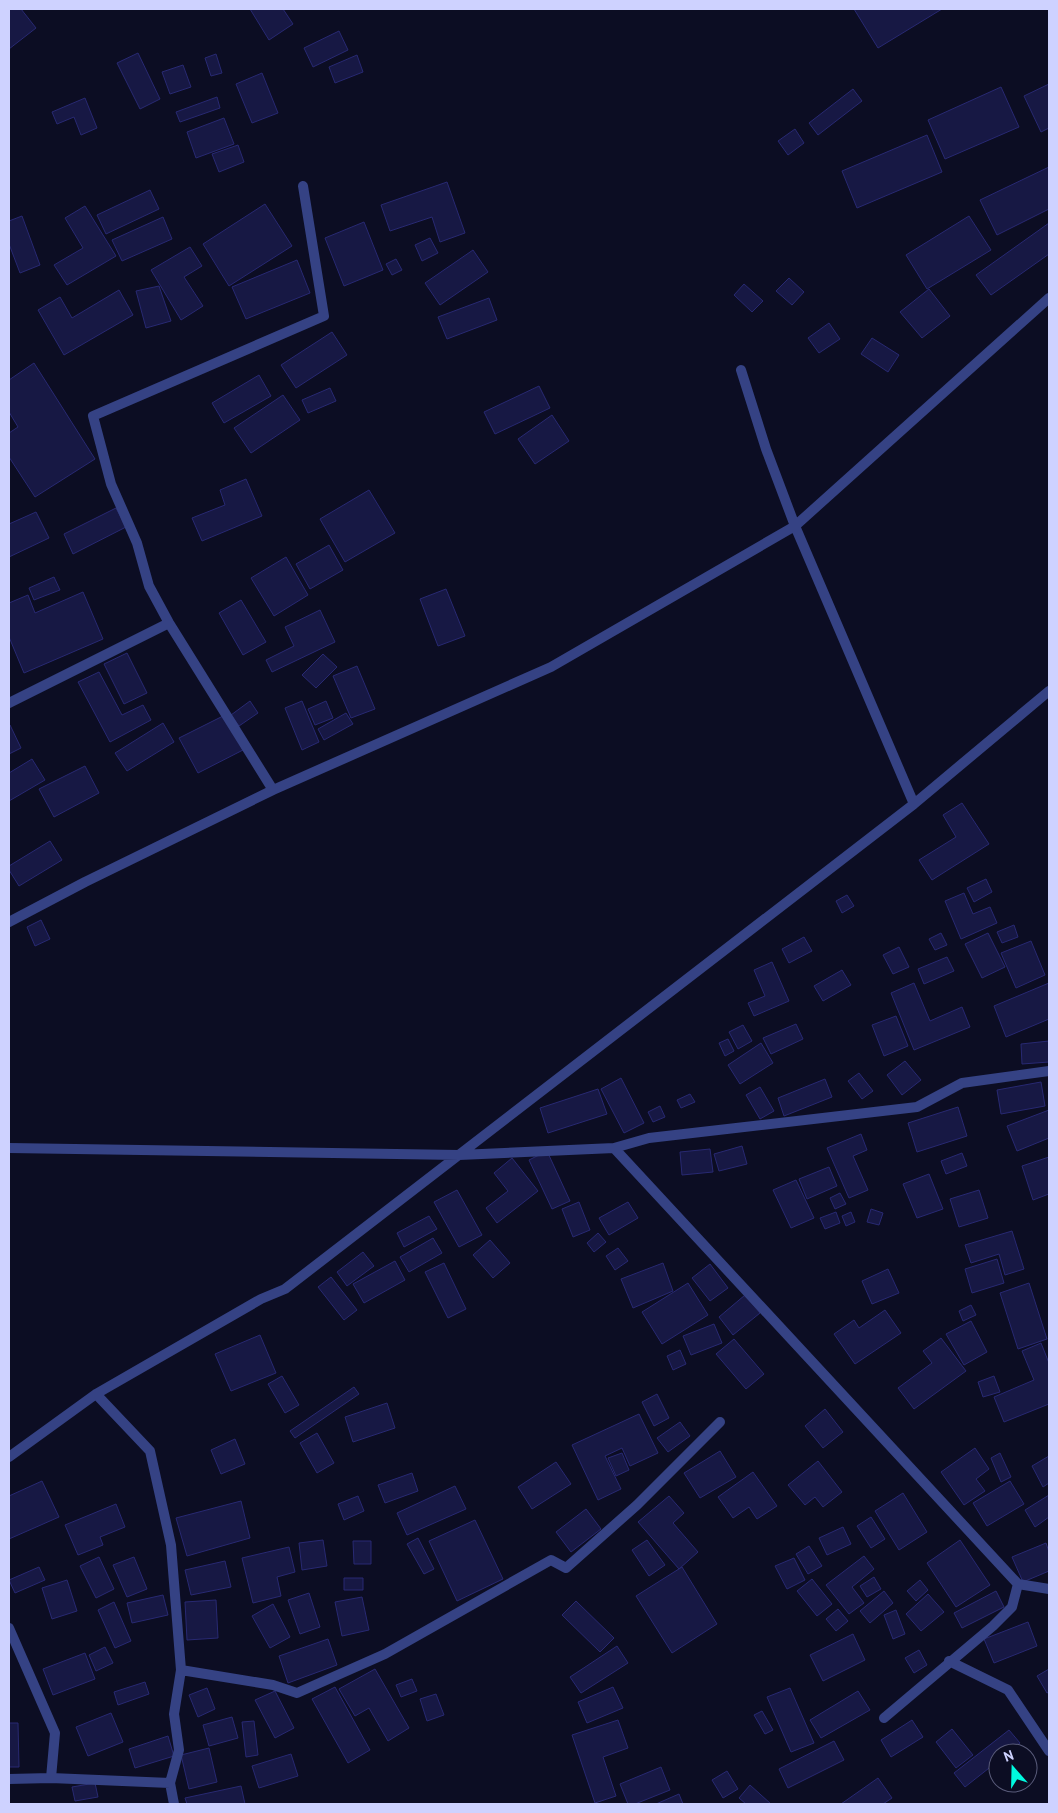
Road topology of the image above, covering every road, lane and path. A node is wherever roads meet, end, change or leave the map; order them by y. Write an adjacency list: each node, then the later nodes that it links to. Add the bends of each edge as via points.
1 (303, 186): 5 (street, via 324,316 94,416 111,484 137,542 149,586)
2 (1049, 298): 4 (street)
3 (741, 370): 4 (street)
4 (795, 526): 8 (street, via 551,667); 9 (street)
5 (169, 623): 7 (street); 8 (street)
6 (1049, 691): 9 (street)
7 (9, 703)
8 (273, 790): 10 (street)
9 (914, 804): 14 (street)
10 (9, 922)
11 (1049, 1071): 13 (street, via 962,1083 917,1108 649,1138)
12 (9, 1148): 14 (street)
13 (614, 1148): 14 (street); 18 (street)
14 (459, 1155): 15 (street, via 284,1289)
15 (96, 1394): 17 (street); 22 (street, via 150,1451 171,1545)
16 (720, 1422): 22 (street, via 566,1568 551,1560 385,1654 297,1693 272,1685)
17 (9, 1457)
18 (1018, 1584): 19 (street); 21 (street, via 1012,1607)
19 (1049, 1589)
20 (9, 1628): 25 (street, via 55,1734)
21 (949, 1661): 23 (street); 24 (street, via 1008,1690)
22 (181, 1670): 27 (street, via 174,1714 179,1750)
23 (884, 1718)
24 (1049, 1751)
25 (51, 1778): 26 (street); 27 (street)
26 (9, 1779)
27 (170, 1783): 28 (street)
28 (174, 1804)

